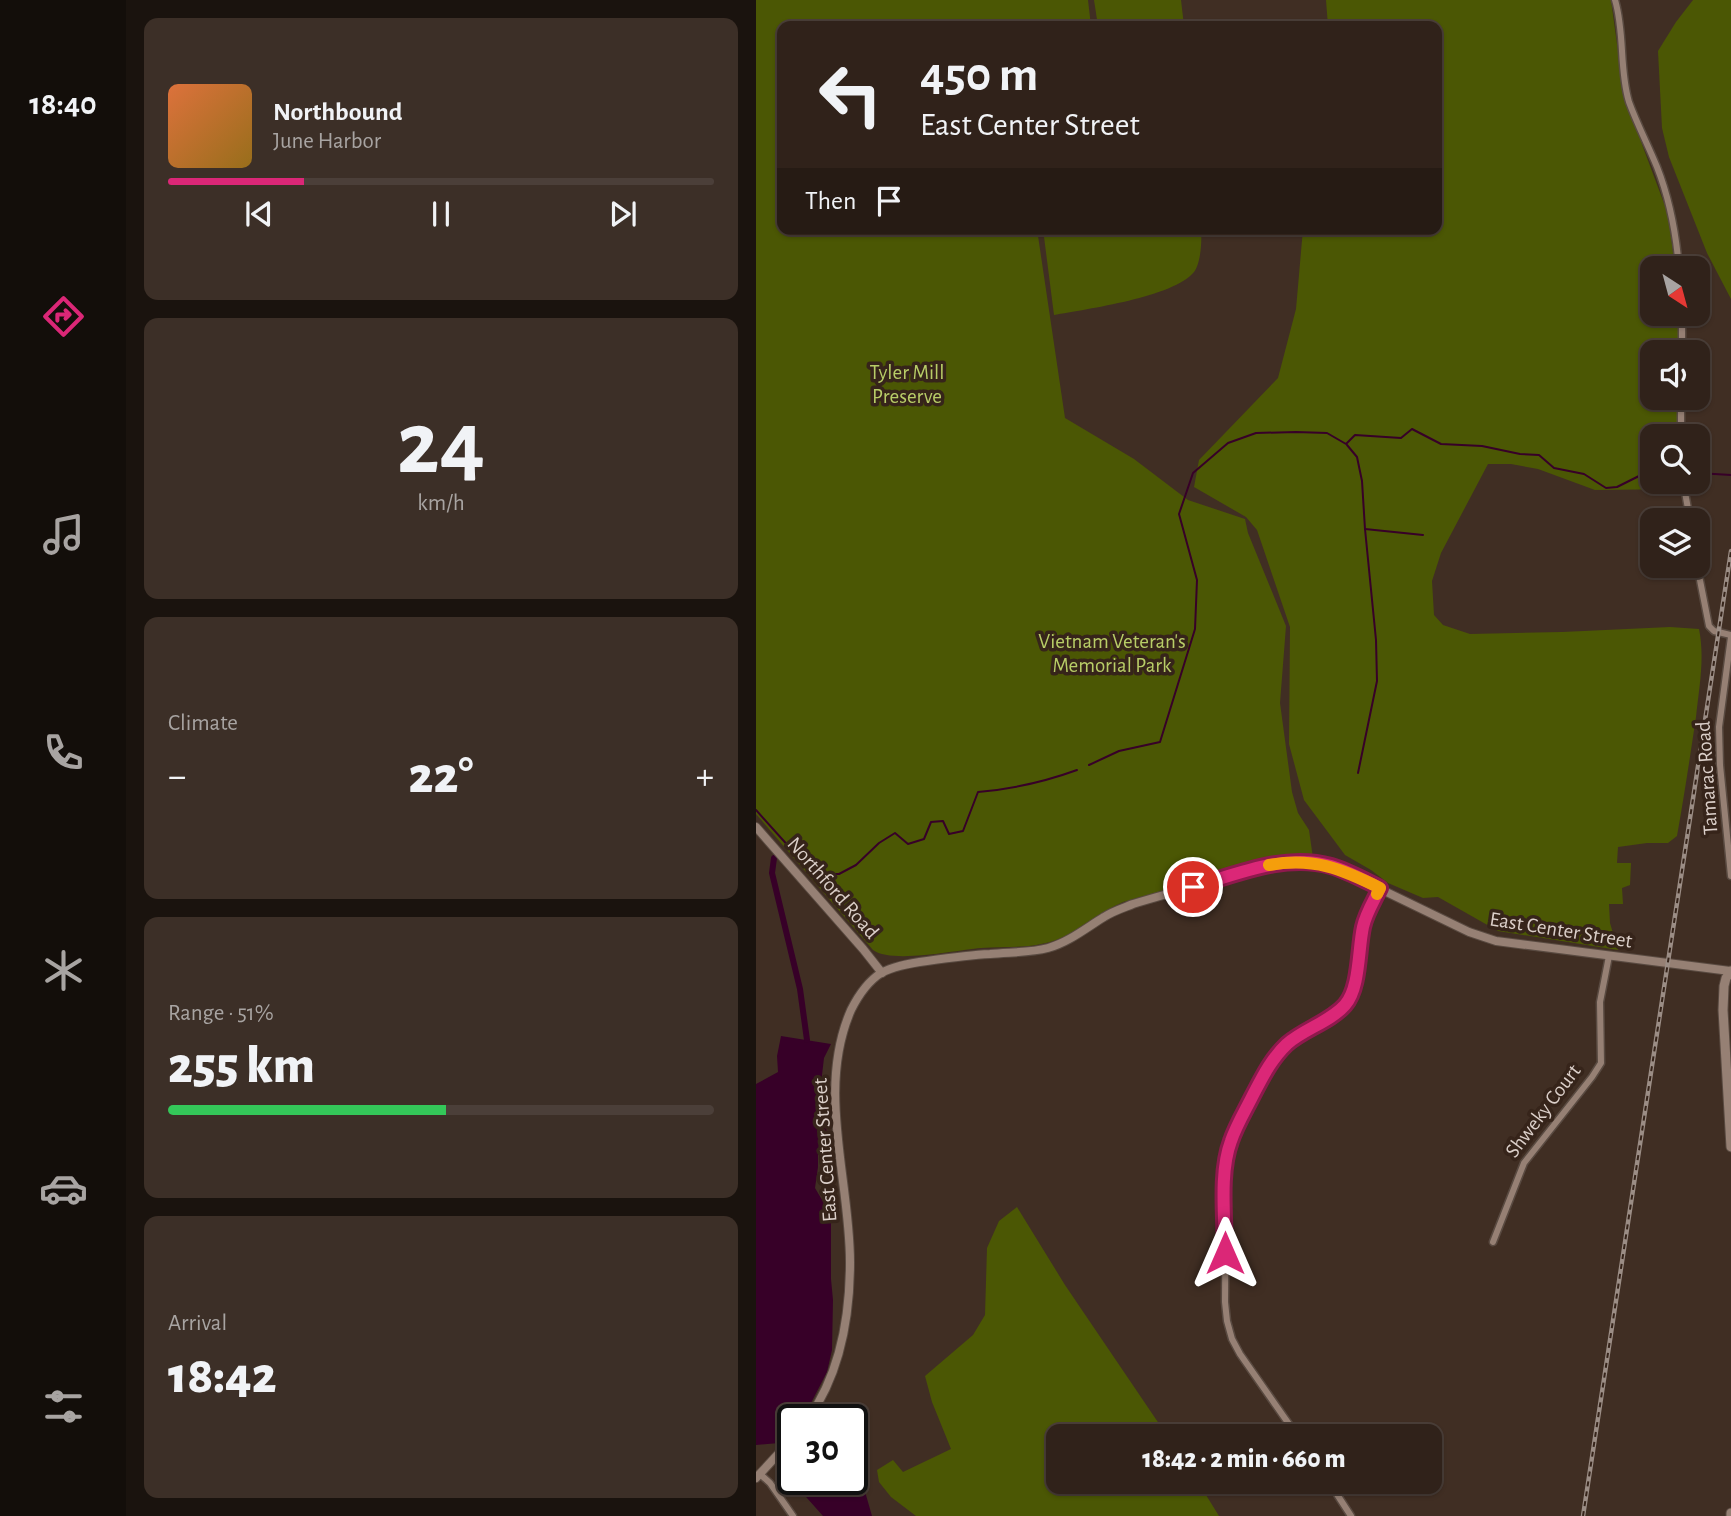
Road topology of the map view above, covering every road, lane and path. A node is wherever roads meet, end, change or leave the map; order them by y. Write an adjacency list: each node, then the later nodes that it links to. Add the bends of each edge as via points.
1 (1615, 0): 2 (street, via 1626,87 1668,199)
2 (1678, 256)
3 (1700, 578): 4 (street, via 1709,626)
4 (1731, 636): 6 (street, Tamarac Road, via 1719,735)
5 (756, 827): 10 (street, Northford Road)
6 (1731, 876)
7 (1380, 888): 8 (street, East Center Street, via 1483,937); 10 (street, East Center Street, via 1331,866 1278,864 1117,910 1049,948 921,962); 14 (street, via 1363,926 1353,990 1345,1005 1289,1043 1266,1069 1231,1141 1226,1163 1227,1321 1240,1354)
8 (1609, 956): 9 (street, East Center Street); 12 (street, Shweky Court, via 1600,1002 1601,1063 1524,1163)
9 (1731, 971): 11 (main road, via 1724,986 1723,1010)
10 (882, 973): 13 (street, East Center Street, via 864,988 854,1005 838,1056 836,1113 849,1228 849,1284 843,1335)
11 (1731, 1147)
12 (1493, 1242)
13 (818, 1404)
14 (1289, 1424)
15 (777, 1455): 16 (street)
16 (758, 1476): 18 (street, via 770,1483)
17 (1337, 1494): 19 (street)
18 (793, 1516)
19 (1351, 1516)

